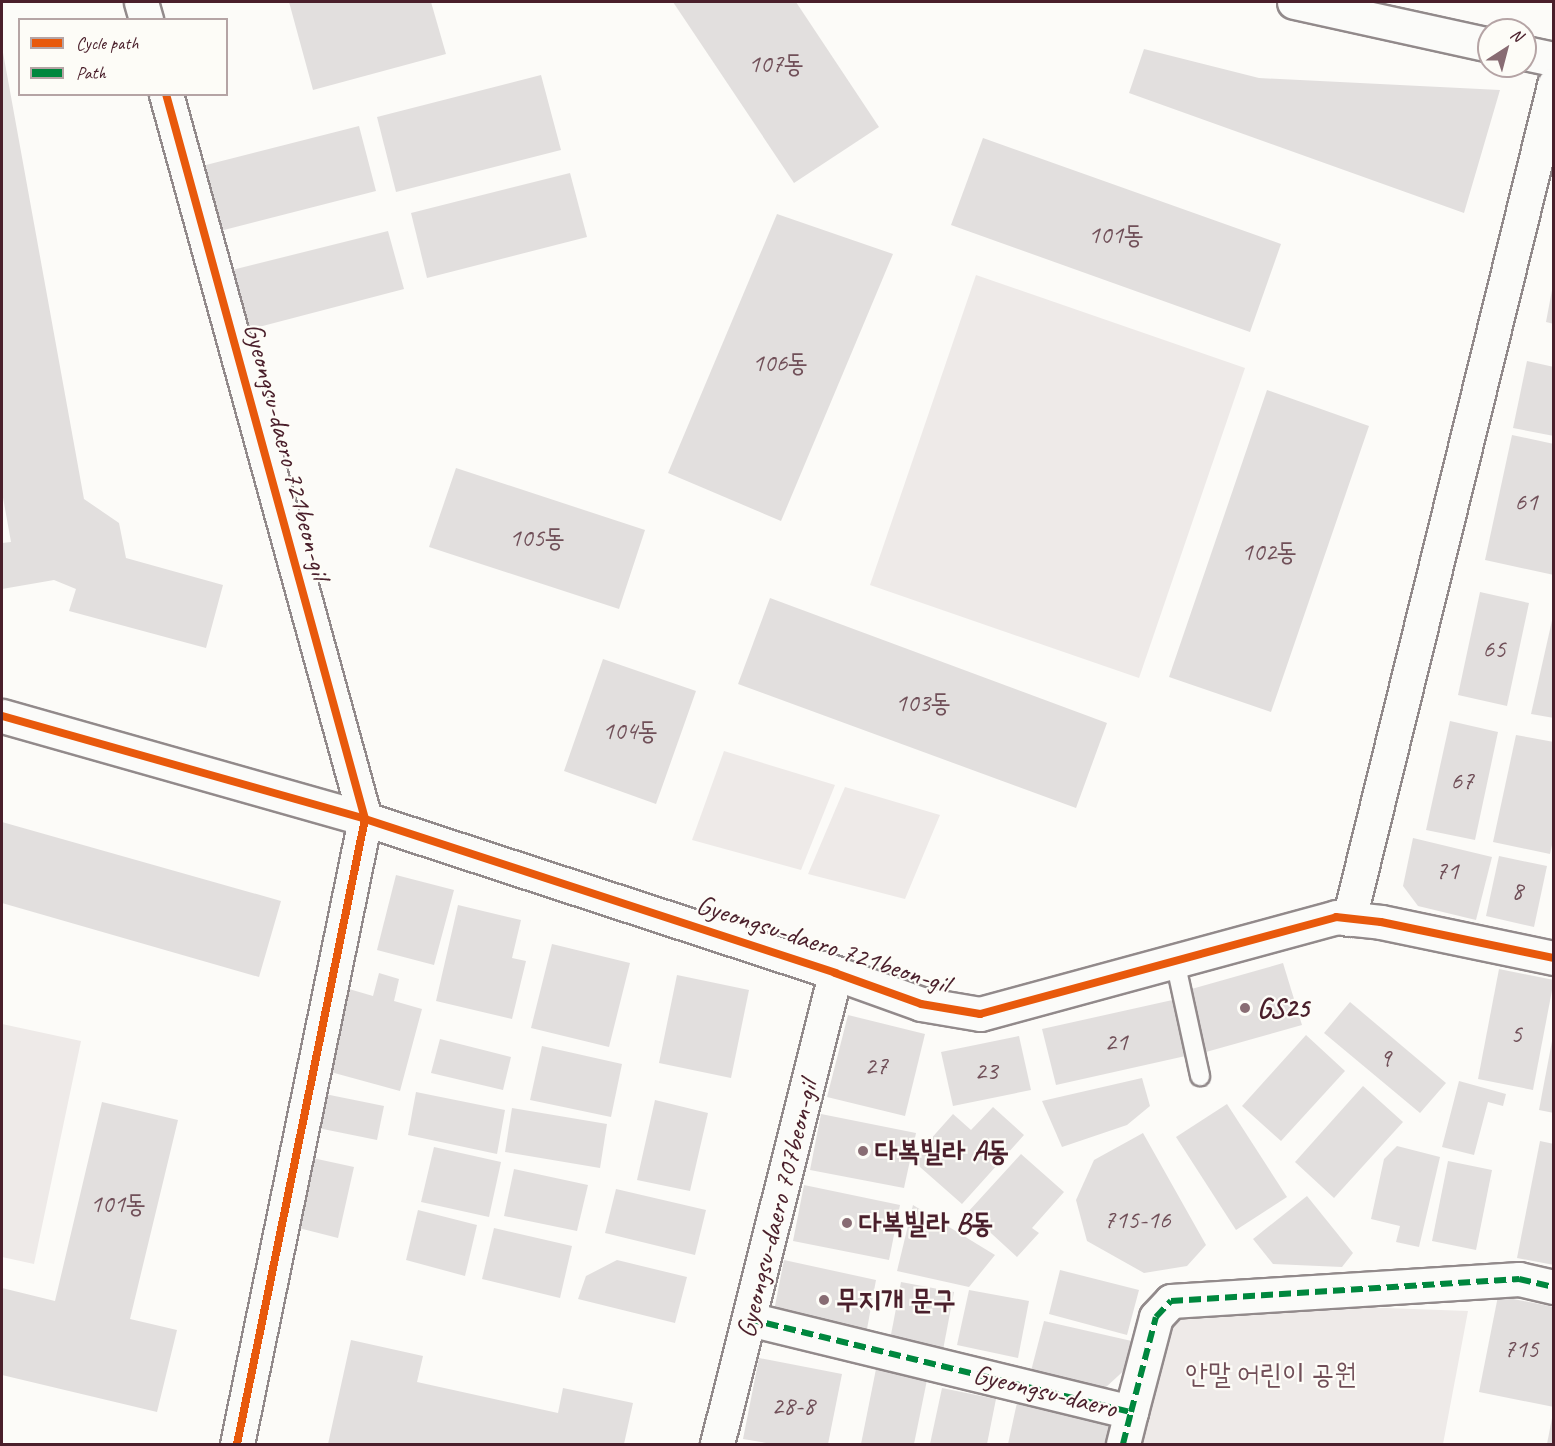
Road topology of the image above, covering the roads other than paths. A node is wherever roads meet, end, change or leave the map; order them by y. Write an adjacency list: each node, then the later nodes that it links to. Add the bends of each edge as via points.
1 (141, 2): 3 (street)
2 (1294, 2): 4 (street)
3 (145, 18)
4 (1477, 42)
5 (1537, 55): 6 (street)
6 (1554, 59)
7 (1554, 85): 11 (street)
8 (167, 96): 10 (street, Gyeongsu-daero 721beon-gil)
9 (2, 716): 10 (street, Gyeongsu-daero 721beon-gil)
10 (365, 819): 14 (street, Gyeongsu-daero 721beon-gil); 19 (street)
11 (1349, 919): 12 (street, Gyeongsu-daero 721beon-gil, via 1381,922); 13 (street, Gyeongsu-daero 721beon-gil, via 1336,917)
12 (1554, 958)
13 (1175, 961): 14 (street, Gyeongsu-daero 721beon-gil, via 980,1014 921,1004); 15 (lane)
14 (836, 973): 17 (street, Gyeongsu-daero 707beon-gil)
15 (1200, 1076)
16 (1554, 1287): 18 (street, Gyeongsu-daero, via 1519,1279 1171,1301 1156,1317)
17 (749, 1319): 18 (street, Gyeongsu-daero); 20 (street, Gyeongsu-daero 707beon-gil)
18 (1131, 1412): 21 (street)
19 (237, 1444)
20 (717, 1444)
21 (1123, 1444)

